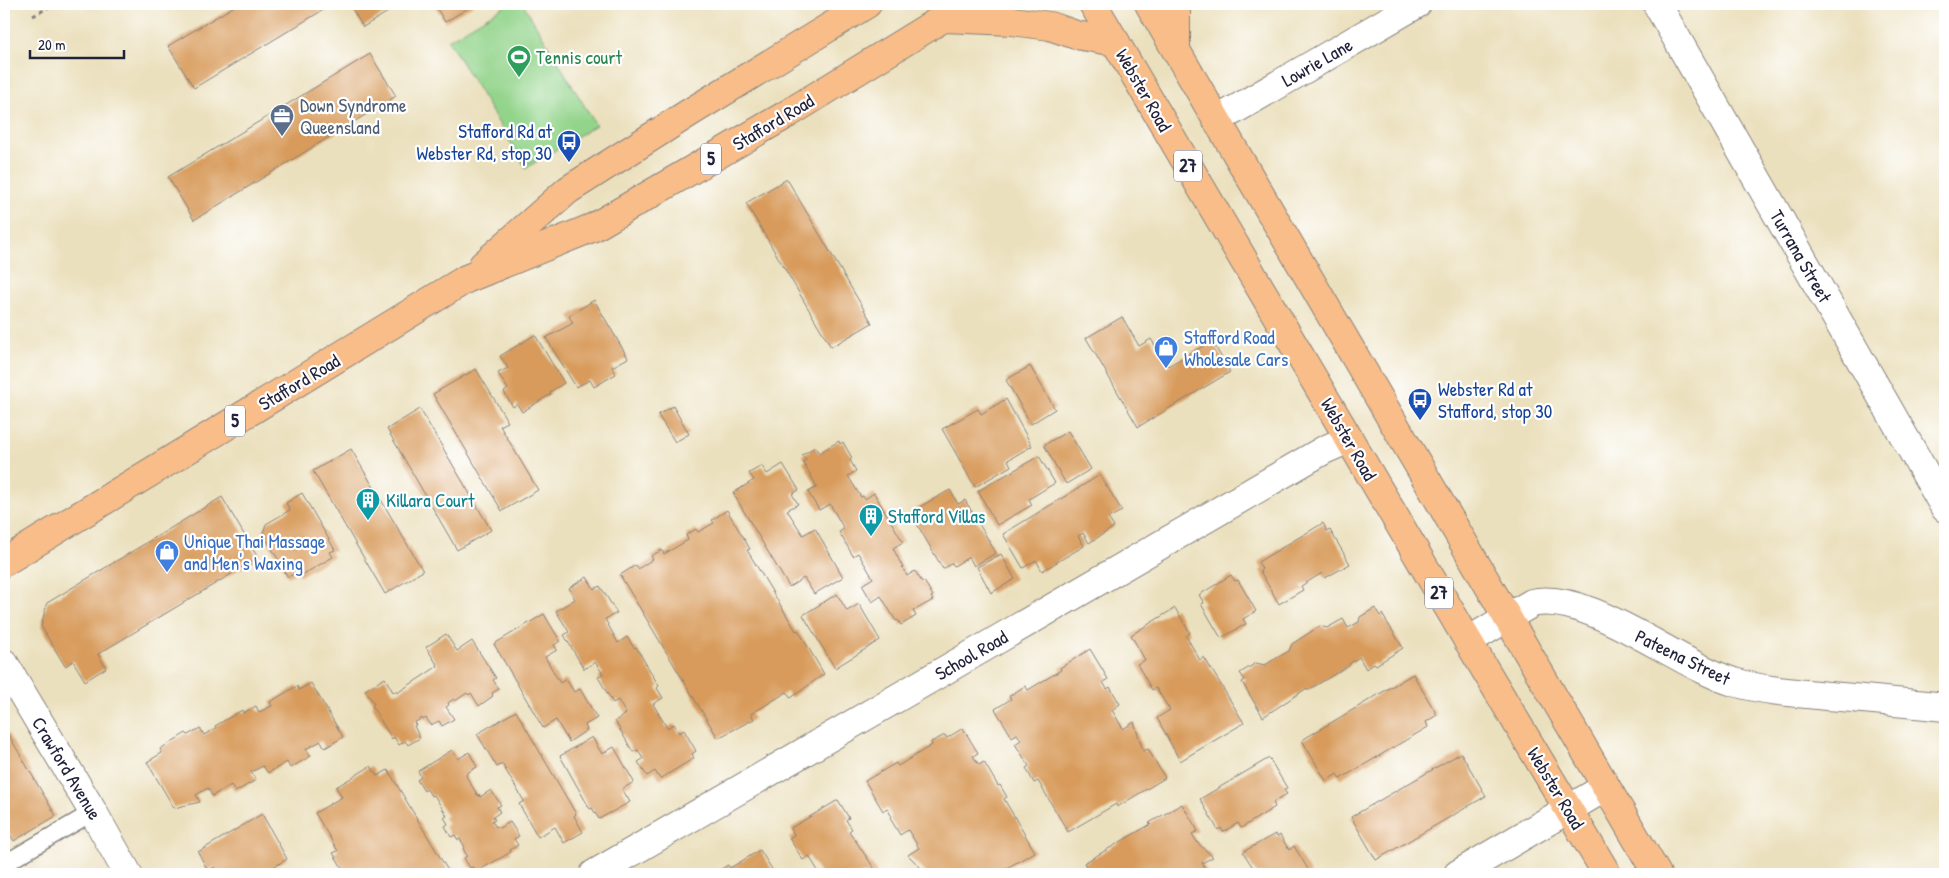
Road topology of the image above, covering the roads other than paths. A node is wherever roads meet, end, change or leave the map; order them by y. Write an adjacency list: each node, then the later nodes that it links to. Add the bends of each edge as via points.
1 (867, 4): 11 (main road, Stafford Road / 5, via 568,190)
2 (1093, 4): 8 (main road, Webster Road / 27)
3 (1149, 4): 9 (main road, 27)
4 (1176, 4): 9 (main road)
5 (1418, 4): 10 (street, Lowrie Lane)
6 (1657, 4): 13 (street, Turrana Street)
7 (955, 11): 8 (main road, via 1050,26 1076,35); 11 (main road, Stafford Road / 5, via 594,227)
8 (1116, 42): 12 (main road, Webster Road / 27)
9 (1176, 50): 10 (main road, 27)
10 (1217, 120): 15 (main road, 27)
11 (466, 280): 14 (main road, Stafford Road / 5)
12 (1349, 439): 16 (main road, Webster Road / 27); 24 (street, School Road, via 1324,450)
13 (1945, 508)
14 (4, 562)
15 (1508, 616): 16 (street, Pateena Street); 18 (street, Pateena Street, via 1532,603 1558,601 1596,613 1701,669 1734,682 1784,692); 19 (main road, 27)
16 (1468, 641): 20 (main road, Webster Road / 27)
17 (4, 663): 21 (street, Crawford Avenue)
18 (1945, 707)
19 (1606, 787): 20 (street); 27 (main road, 27)
20 (1569, 809): 25 (street); 26 (main road, Webster Road / 27)
21 (93, 812): 22 (lane); 23 (street, Crawford Avenue)
22 (4, 864)
23 (128, 874)
24 (594, 874)
25 (1458, 874)
26 (1607, 874)
27 (1657, 874)

